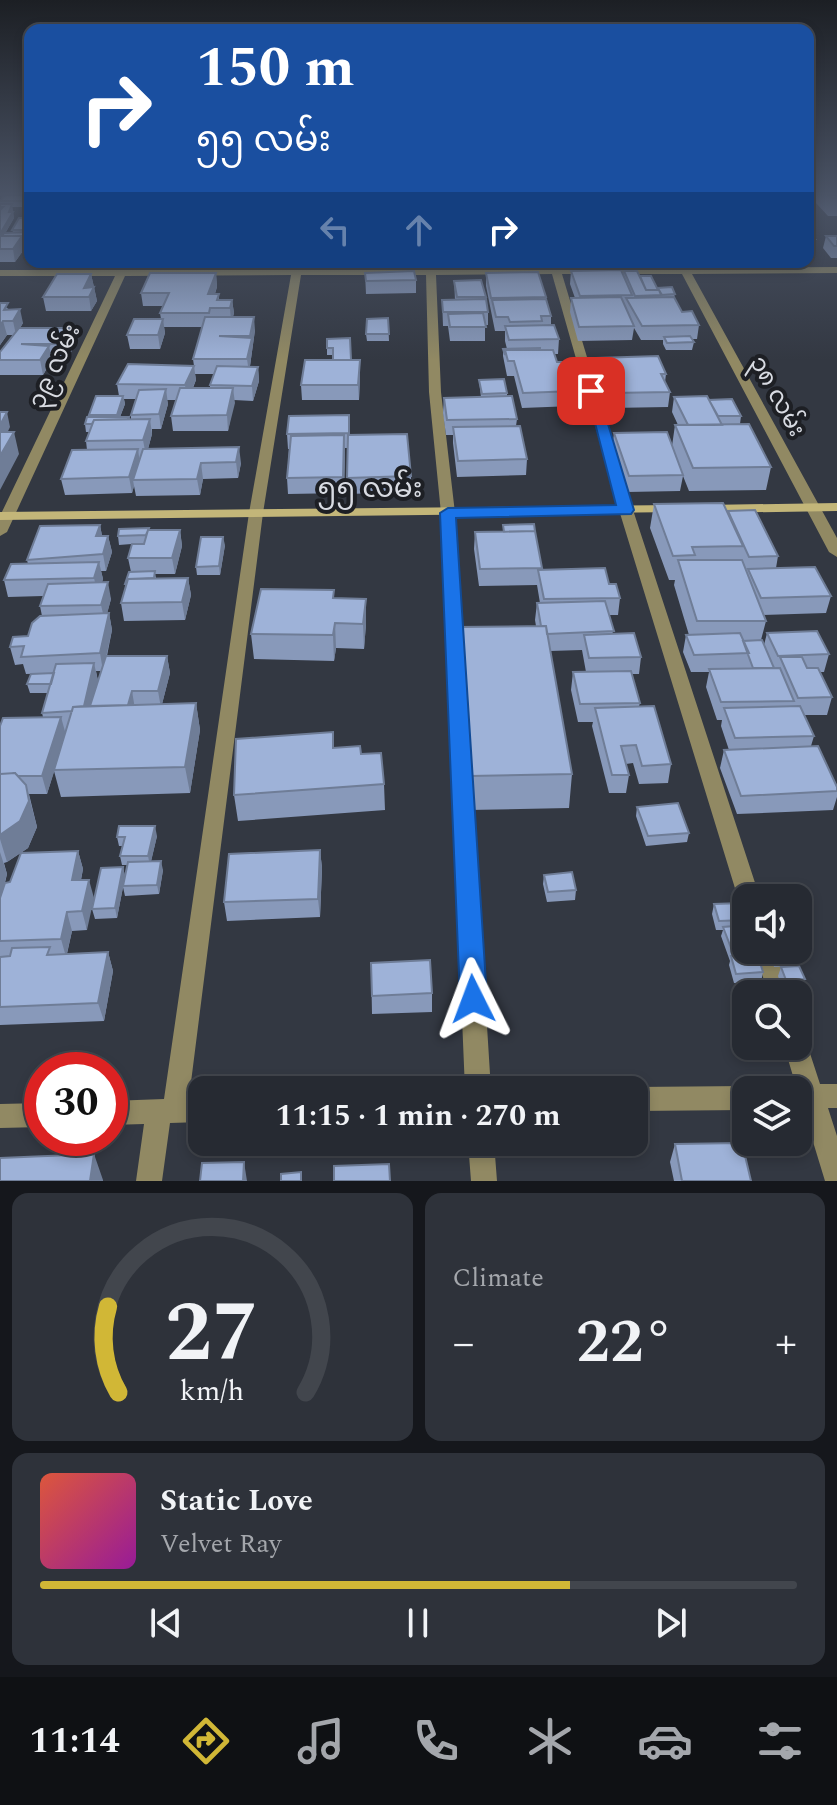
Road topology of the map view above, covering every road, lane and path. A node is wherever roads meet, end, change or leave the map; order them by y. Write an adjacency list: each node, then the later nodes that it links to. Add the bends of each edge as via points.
1 (28, 268): 15 (street)
2 (125, 268): 21 (street, ၃၉ လမ်း)
3 (249, 268): 12 (street)
4 (313, 268): 12 (street)
5 (413, 268): 13 (street)
6 (485, 268): 13 (street)
7 (510, 268): 14 (street)
8 (578, 268): 14 (street)
9 (683, 268): 16 (street, ၃၈ လမ်း)
10 (760, 268): 11 (street)
11 (837, 270)
12 (297, 271): 19 (street)
13 (431, 272): 20 (street, via 436,430)
14 (556, 272): 18 (street)
15 (0, 273)
16 (813, 507): 17 (main road, ၅၅ လမ်း); 18 (main road, ၅၅ လမ်း); 23 (street, ၃၈ လမ်း)
17 (837, 507)
18 (626, 510): 20 (main road, ၅၅ လမ်း); 24 (street)
19 (256, 513): 20 (main road, ၅၅ လမ်း); 21 (main road, ၅၅ လမ်း); 31 (street)
20 (448, 513): 26 (street)
21 (4, 516): 22 (street, ၃၉ လမ်း)
22 (0, 532)
23 (837, 552)
24 (745, 884)
25 (801, 1060): 27 (street)
26 (477, 1076)
27 (816, 1097): 36 (street)
28 (732, 1098): 29 (street)
29 (648, 1099)
30 (188, 1110): 31 (street)
31 (167, 1111): 32 (street); 37 (street)
32 (128, 1112)
33 (24, 1115): 34 (street)
34 (0, 1116)
35 (482, 1156): 38 (street)
36 (837, 1178)
37 (149, 1181)
38 (484, 1181)

